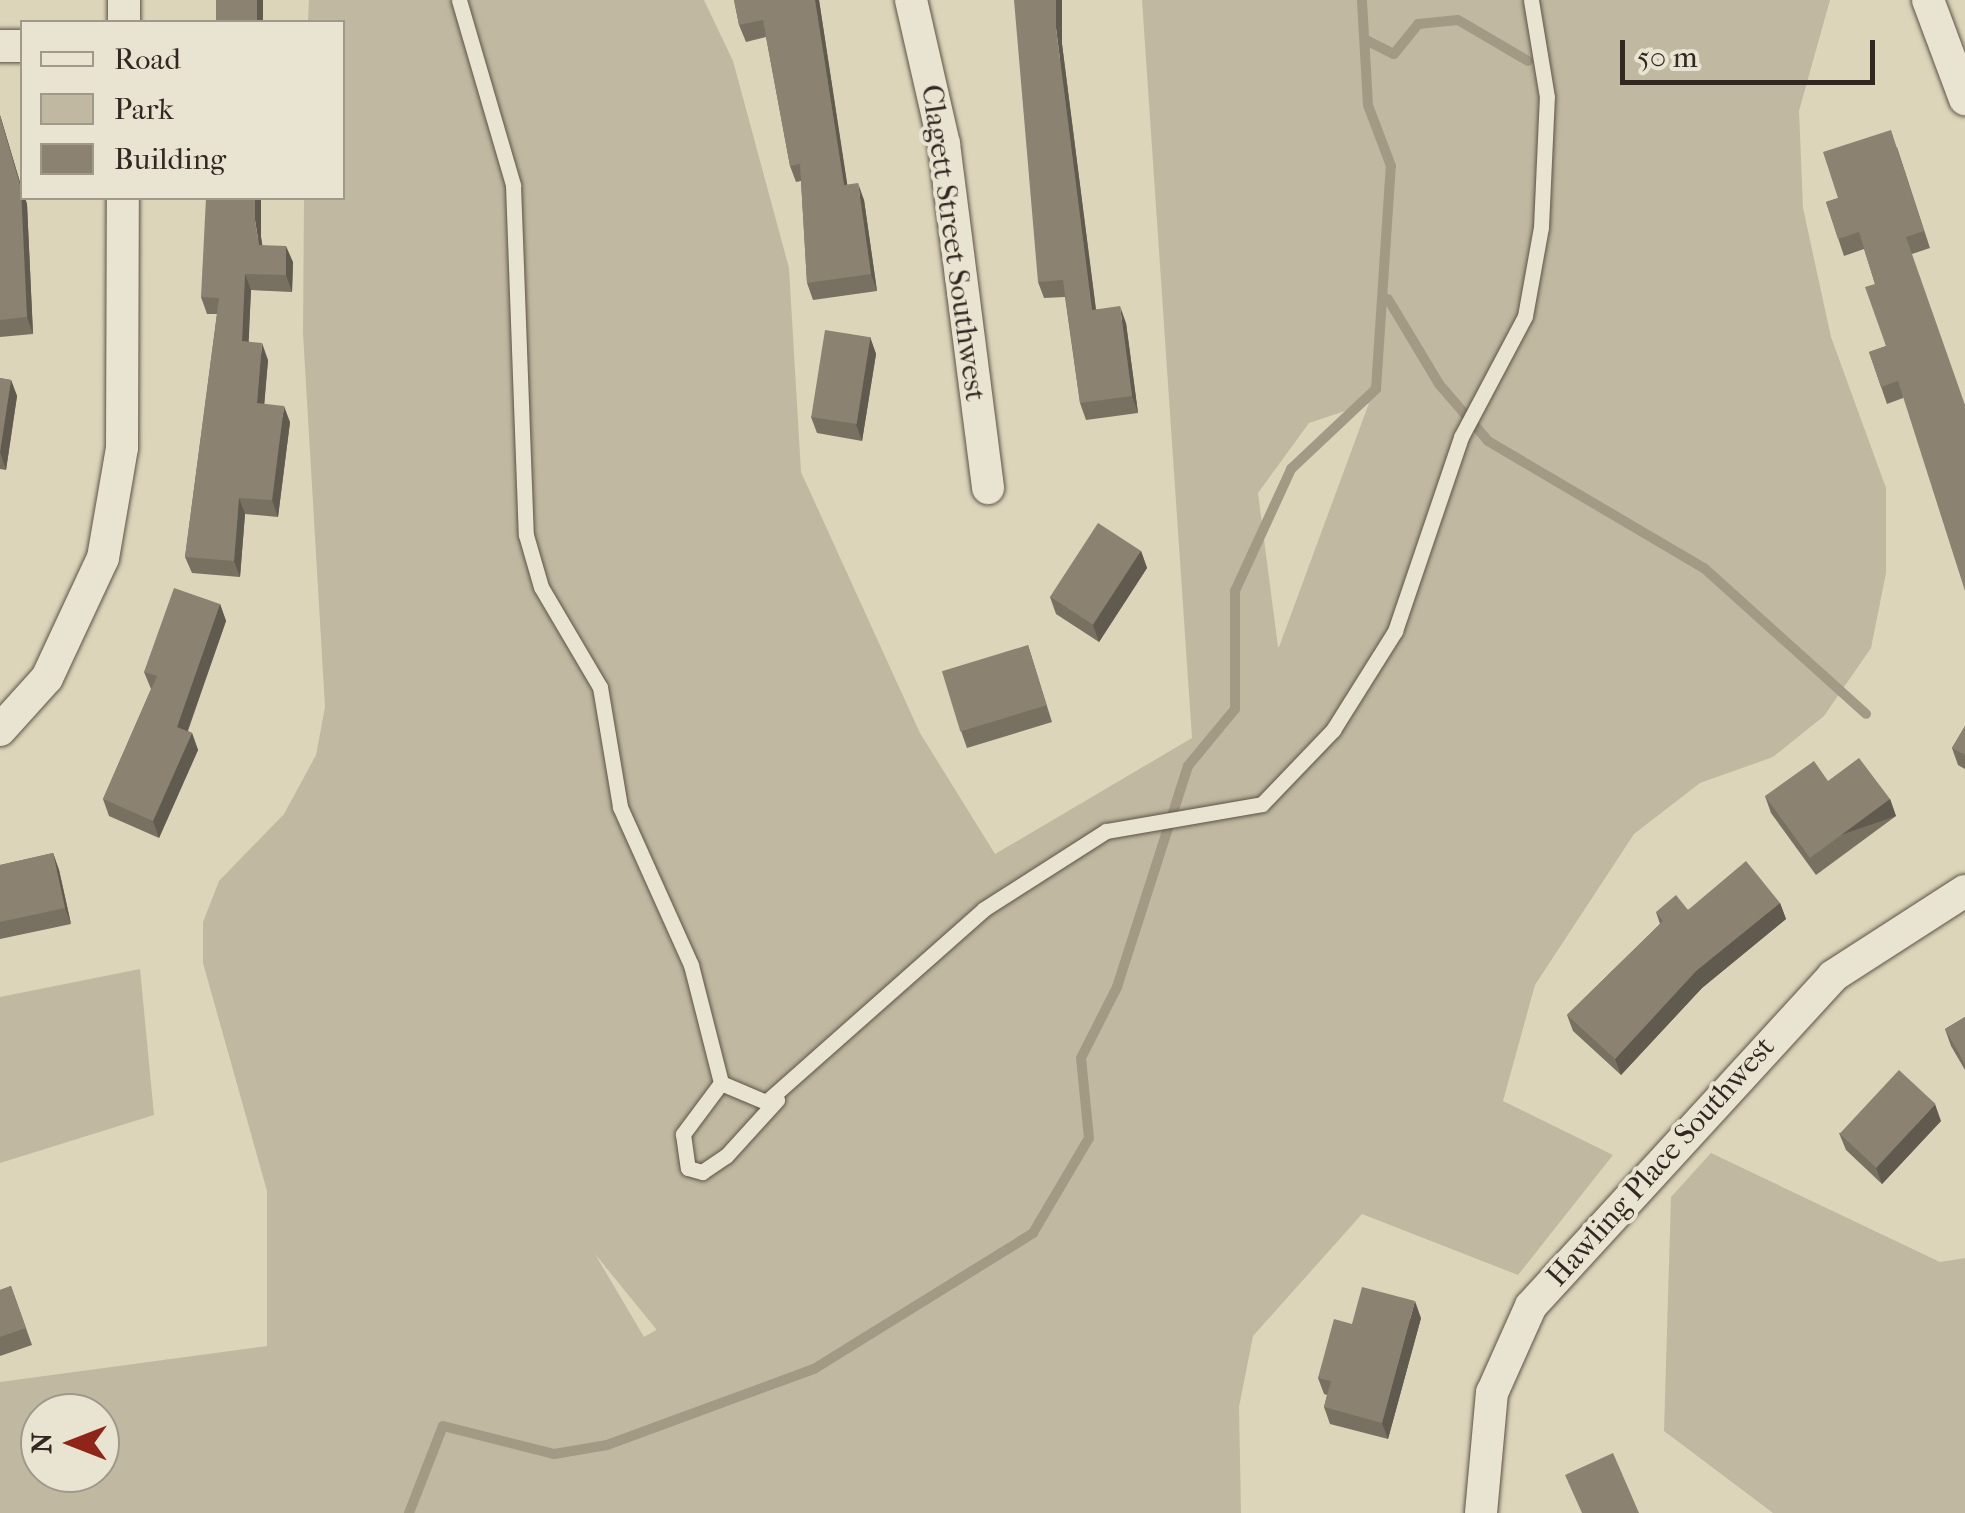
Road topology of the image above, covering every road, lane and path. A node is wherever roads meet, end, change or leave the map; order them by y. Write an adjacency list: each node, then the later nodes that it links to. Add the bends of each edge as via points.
1 (459, 0): 10 (lane, via 513,185 526,535 541,587 600,687 620,807 691,966)
2 (911, 0): 7 (street, Clagett Street Southwest, via 944,144)
3 (1531, 0): 11 (lane, via 1546,97 1542,228 1524,316 1461,437 1395,632 1333,730 1262,804 1146,819 1106,831 984,909)
4 (1928, 0): 5 (street)
5 (1965, 99)
6 (123, 200): 8 (street, via 122,448 103,558 47,678)
7 (988, 488)
8 (0, 730)
9 (1965, 891): 12 (street, Hawling Place Southwest, via 1832,976 1531,1306 1492,1393)
10 (721, 1083): 11 (lane, via 751,1101); 11 (lane, via 683,1134 688,1168 702,1172 726,1156)
11 (776, 1100)
12 (1481, 1513)

